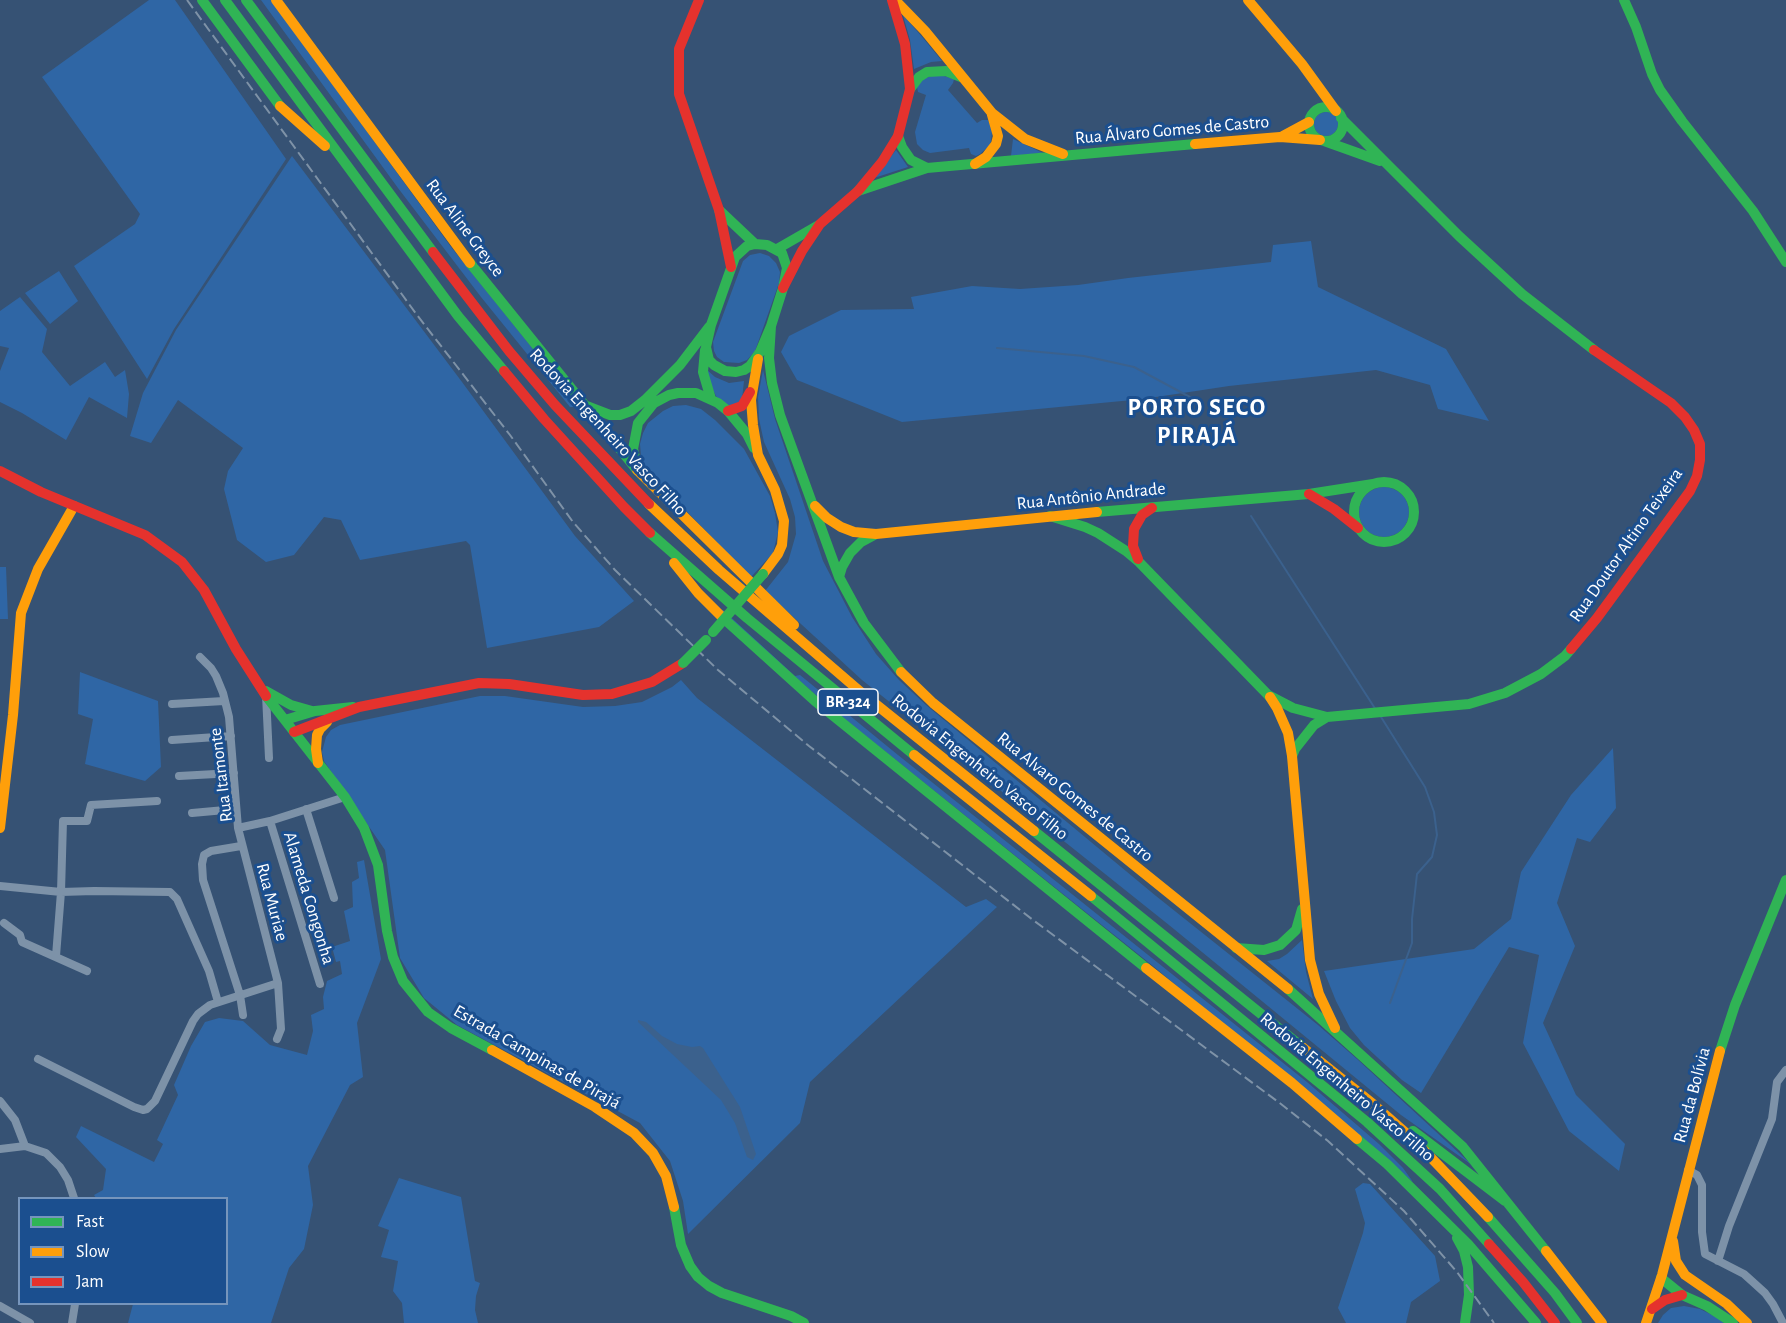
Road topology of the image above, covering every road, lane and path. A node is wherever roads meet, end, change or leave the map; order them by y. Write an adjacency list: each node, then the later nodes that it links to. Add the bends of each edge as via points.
1 (202, 0): 22 (main road, via 280,106)
2 (225, 0): 22 (main road, Rodovia Engenheiro Vasco Filho / BR-324)
3 (246, 0): 55 (main road, Rodovia Engenheiro Vasco Filho / BR-324, via 453,278 555,405 638,494)
4 (276, 0): 37 (main road, Rua Aline Greyce, via 448,233)
5 (699, 0): 24 (main road, via 679,49 679,93)
6 (894, 0): 9 (main road); 11 (main road)
7 (1248, 0): 10 (main road, Rua Doutor Altino Teixeira)
8 (1624, 0): 28 (main road, via 1660,90 1753,211)
9 (963, 78): 11 (main road, via 946,71 927,72); 12 (main road, Rua Álvaro Gomes de Castro)
10 (1317, 85): 13 (main road, Rua Doutor Altino Teixeira); 14 (main road)
11 (910, 89): 15 (main road, Rua Álvaro Gomes de Castro)
12 (992, 113): 18 (main road, Rua Álvaro Gomes de Castro, via 1025,139); 20 (main road, via 997,126 996,144)
13 (1339, 114): 14 (main road, via 1327,107); 17 (main road, via 1339,135); 19 (main road, Rua Doutor Altino Teixeira)
14 (1312, 117): 16 (main road); 17 (main road, via 1311,133)
15 (898, 136): 21 (main road, via 911,160); 23 (main road, Rua Álvaro Gomes de Castro)
16 (1280, 137): 17 (main road); 18 (main road, Rua Álvaro Gomes de Castro)
17 (1322, 140): 19 (main road, Rua Doutor Altino Teixeira)
18 (1066, 156): 20 (main road, Rua Álvaro Gomes de Castro)
19 (1383, 162): 62 (main road, Rua Doutor Altino Teixeira, via 1522,294 1671,403 1694,430 1701,460 1690,491 1677,509 1577,643 1552,666 1488,699 1449,707)
20 (975, 164): 21 (main road, Rua Álvaro Gomes de Castro)
21 (927, 168): 23 (main road, Rua Álvaro Gomes de Castro)
22 (351, 172): 50 (main road, Rodovia Engenheiro Vasco Filho / BR-324, via 458,316 544,419)
23 (858, 191): 25 (main road, Rua Álvaro Gomes de Castro)
24 (719, 210): 26 (main road); 29 (main road)
25 (820, 224): 27 (main road, Rua Álvaro Gomes de Castro); 30 (main road, Rua Álvaro Gomes de Castro)
26 (755, 244): 27 (main road); 29 (main road, via 741,250)
27 (777, 249): 30 (main road, via 786,259)
28 (1786, 262)
29 (731, 267): 31 (main road)
30 (783, 288): 32 (main road)
31 (711, 324): 33 (main road); 37 (main road, via 680,365 631,411 610,415)
32 (771, 326): 34 (main road); 44 (main road, Rua Alvaro Gomes de Castro, via 772,383)
33 (706, 347): 34 (main road, via 709,360 725,371 744,370); 36 (main road, via 703,372)
34 (760, 352): 35 (main road)
35 (753, 384): 38 (main road, via 742,406); 39 (main road)
36 (711, 399): 38 (main road); 40 (main road, via 696,393 678,393 654,403 635,430)
37 (582, 404): 40 (main road, Rua Aline Greyce)
38 (728, 411): 39 (main road)
39 (758, 455): 59 (main road, bridge, via 784,521 782,544 763,574 709,636 672,671 652,682 612,694 583,695 479,683)
40 (637, 470): 55 (main road, Rua Aline Greyce)
41 (0, 471): 45 (main road, Estrada Campinas de Pirajá)
42 (1374, 483): 43 (main road, Rua Antônio Andrade); 48 (main road, via 1355,503); 48 (main road, via 1394,483 1403,488 1414,505 1411,525 1405,534 1386,542 1367,537)
43 (1309, 494): 46 (main road, Rua Antônio Andrade); 48 (main road)
44 (813, 505): 49 (main road, Rua Antônio Andrade, via 841,527); 52 (main road, Rua Alvaro Gomes de Castro)
45 (74, 506): 54 (main road, Estrada Campinas de Pirajá, via 145,535 182,562 204,590); 78 (main road, via 38,569 21,613)
46 (1158, 506): 47 (main road, Rua Antônio Andrade); 51 (main road, via 1142,515 1134,529 1133,546)
47 (1050, 516): 49 (main road, Rua Antônio Andrade); 51 (main road, via 1098,532)
48 (1359, 529)
49 (876, 534): 52 (main road, Rua Antônio Andrade, via 850,553)
50 (652, 535): 106 (main road, via 698,593 815,701 1292,1083); 120 (main road, Rodovia Engenheiro Vasco Filho / BR-324, via 851,705 1367,1122 1440,1189)
51 (1139, 562): 56 (main road)
52 (839, 577): 87 (main road, Rua Alvaro Gomes de Castro, via 883,650 933,703)
53 (200, 657): 57 (street, Rua Itamonte, via 216,676)
54 (263, 692): 60 (main road); 63 (main road, Estrada Campinas de Pirajá); 68 (street)
55 (863, 694): 100 (main road, Rodovia Engenheiro Vasco Filho / BR-324)
56 (1268, 695): 62 (main road, Rua Doutor Altino Teixeira, via 1293,708); 67 (main road, via 1285,724)
57 (224, 701): 58 (street); 65 (street, Rua Itamonte)
58 (172, 704)
59 (359, 707): 60 (main road); 61 (main road)
60 (315, 711): 63 (main road)
61 (338, 716): 64 (main road); 69 (main road, via 317,735)
62 (1327, 717): 67 (main road, via 1314,725)
63 (285, 720): 64 (main road, Estrada Campinas de Pirajá)
64 (294, 732): 69 (main road, Estrada Campinas de Pirajá)
65 (231, 736): 66 (street); 70 (street, Rua Itamonte)
66 (172, 740)
67 (1292, 756): 83 (main road)
68 (269, 758)
69 (319, 765): 72 (main road, Estrada Campinas de Pirajá)
70 (234, 774): 71 (street); 74 (street, Rua Itamonte)
71 (179, 776)
72 (345, 797): 75 (street, Rua Itamonte); 117 (main road, Estrada Campinas de Pirajá, via 375,853 393,957 403,981 418,1001 451,1029 595,1107 634,1133 653,1153 666,1176 681,1245 698,1277 722,1293)
73 (157, 801): 84 (street, via 91,805 87,821 63,821)
74 (236, 809): 76 (street); 79 (street, Rua Itamonte)
75 (306, 809): 77 (street, Rua Itamonte); 85 (street)
76 (192, 813)
77 (270, 821): 79 (street, Rua Itamonte); 91 (street, Alameda Congonha)
78 (0, 828)
79 (238, 828): 80 (street, Rua Muriae)
80 (241, 846): 90 (street, Rua Muriae); 92 (street, via 211,851 204,855 201,864)
81 (1786, 880): 103 (main road, Rua da Bolívia, via 1735,1005)
82 (0, 886): 84 (street)
83 (1304, 888): 87 (main road, via 1299,923 1286,941 1271,949); 95 (main road, via 1314,980)
84 (61, 892): 88 (street); 93 (street, via 170,892 177,899 209,971)
85 (334, 898)
86 (4, 923): 88 (street, via 20,935 22,942)
87 (1235, 948): 95 (main road, Rua Alvaro Gomes de Castro)
88 (56, 956): 89 (street)
89 (87, 971)
90 (278, 983): 92 (street); 96 (street, Rua Muriae, via 281,1024)
91 (320, 984)
92 (240, 995): 93 (street); 94 (street)
93 (218, 1002): 97 (street, via 193,1020 155,1101 147,1109 134,1107)
94 (243, 1014)
95 (1338, 1034): 105 (main road, Rua Alvaro Gomes de Castro, via 1463,1147)
96 (277, 1039)
97 (38, 1059)
98 (1786, 1070): 108 (street, via 1777,1082 1772,1119)
99 (0, 1101): 101 (street, via 15,1120)
100 (1373, 1104): 105 (main road, via 1432,1143); 121 (main road, Rodovia Engenheiro Vasco Filho / BR-324, via 1415,1141 1500,1229)
101 (25, 1146): 102 (street); 104 (street, via 46,1154 60,1167)
102 (0, 1149)
103 (1688, 1170): 107 (main road, Rua da Bolívia); 108 (street, via 1697,1175 1702,1185 1703,1249)
104 (74, 1197)
105 (1505, 1201): 122 (main road)
106 (1434, 1210): 118 (main road, via 1458,1239 1467,1259 1469,1295); 119 (main road)
107 (1674, 1228): 109 (main road, via 1674,1252); 110 (main road, Rua da Bolívia)
108 (1718, 1261): 126 (street, via 1744,1274 1765,1293)
109 (1685, 1275): 110 (main road); 125 (main road)
110 (1661, 1277): 111 (main road); 114 (main road, Rua da Bolívia)
111 (1682, 1295): 114 (main road); 124 (main road)
112 (75, 1305): 115 (street)
113 (0, 1306): 116 (street)
114 (1652, 1309): 123 (main road, Rua da Bolívia)
115 (73, 1320)
116 (30, 1323)
117 (804, 1323)
118 (1465, 1323)
119 (1536, 1323)
120 (1555, 1323)
121 (1577, 1323)
122 (1602, 1323)
123 (1646, 1323)
124 (1733, 1323)
125 (1747, 1323)
126 (1783, 1323)

